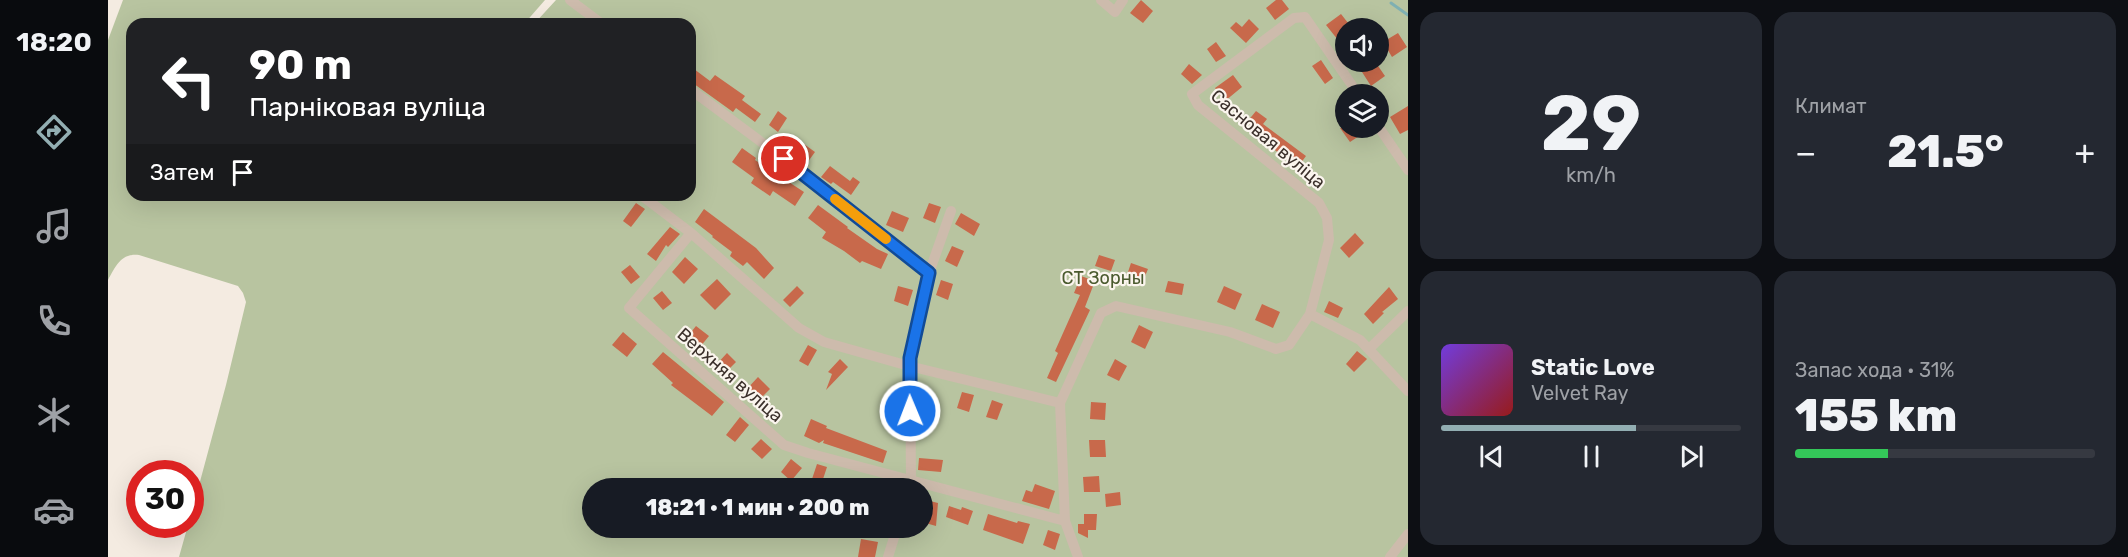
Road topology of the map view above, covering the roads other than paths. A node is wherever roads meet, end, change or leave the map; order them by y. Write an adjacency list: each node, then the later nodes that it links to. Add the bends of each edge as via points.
1 (570, 0): 4 (street)
2 (1101, 0): 3 (street, via 1115,12)
3 (1123, 0)
4 (594, 18)
5 (1335, 61): 14 (street, Сасновая вуліца, via 1305,17 1294,18 1192,94 1198,105 1319,202 1329,240)
6 (696, 93): 12 (street)
7 (1387, 138): 8 (street)
8 (1406, 162)
9 (649, 201): 11 (street)
10 (951, 212): 12 (street)
11 (691, 233): 16 (street, via 799,328 824,342); 19 (street, Верхняя вуліца, via 629,308 784,445)
12 (929, 273): 16 (street)
13 (1408, 310): 15 (street)
14 (1310, 314): 15 (street, via 1360,340); 18 (street, Сасновая вуліца, via 1289,345 1276,349 1230,332 1116,306 1108,308 1101,313)
15 (1369, 349): 17 (street)
16 (909, 366): 18 (street); 20 (street)
17 (1408, 391)
18 (1060, 403): 22 (street)
19 (889, 478)
20 (909, 478)
21 (933, 490): 22 (street)
22 (1065, 521): 26 (street)
23 (1408, 534): 27 (street)
24 (894, 538): 25 (street)
25 (888, 557)
26 (1078, 557)
27 (1390, 557)

